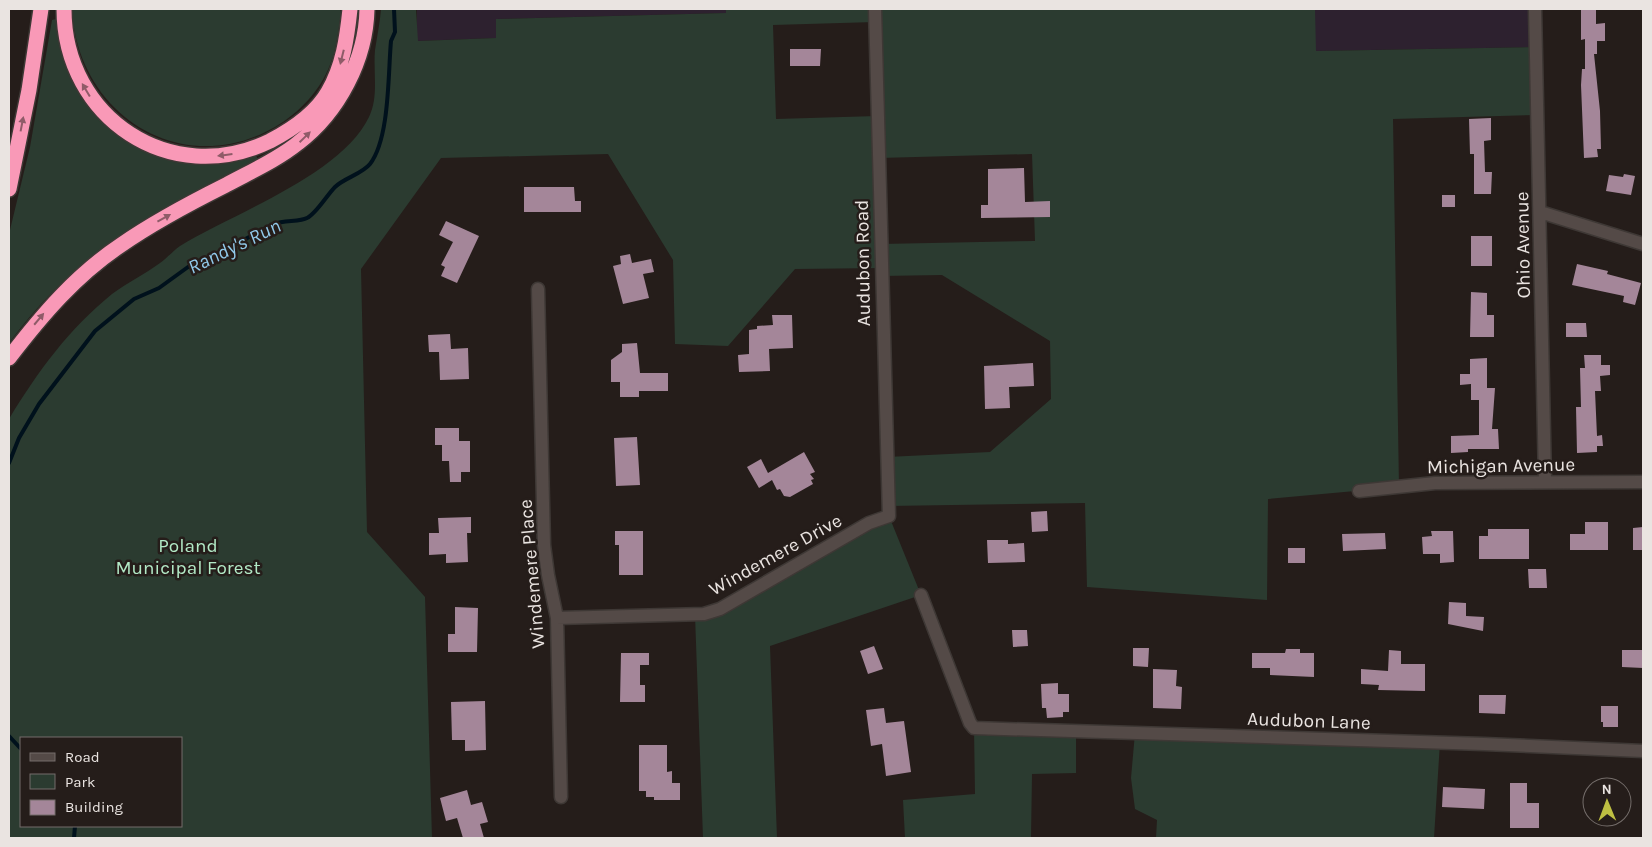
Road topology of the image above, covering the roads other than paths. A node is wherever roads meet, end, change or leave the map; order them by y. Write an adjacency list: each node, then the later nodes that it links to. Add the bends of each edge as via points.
1 (40, 9): 7 (highway, one-way to 1, via 29,90)
2 (64, 9): 3 (highway, one-way to 2, via 340,68 327,94 285,133 250,150 220,156 167,151 146,143 126,131 99,107 85,89 72,62)
3 (350, 9)
4 (367, 9): 11 (highway, one-way to 4, via 57,299 118,246 299,143 325,118 345,89 361,50)
5 (875, 9): 15 (street, Audubon Road)
6 (1535, 9): 8 (street, Ohio Avenue)
7 (9, 189)
8 (1540, 212): 9 (street); 12 (street, Ohio Avenue)
9 (1643, 244)
10 (538, 288): 17 (street, Windemere Place, via 544,545)
11 (9, 358)
12 (1546, 481): 13 (street, Michigan Avenue); 14 (street, Michigan Avenue, via 1435,483)
13 (1643, 482)
14 (1359, 492)
15 (889, 516): 17 (street, Windemere Drive, via 869,523 720,609 704,614)
16 (920, 595): 18 (street, Audubon Lane, via 974,728 1466,743)
17 (557, 618): 19 (street, Windemere Place)
18 (1643, 752)
19 (561, 797)

